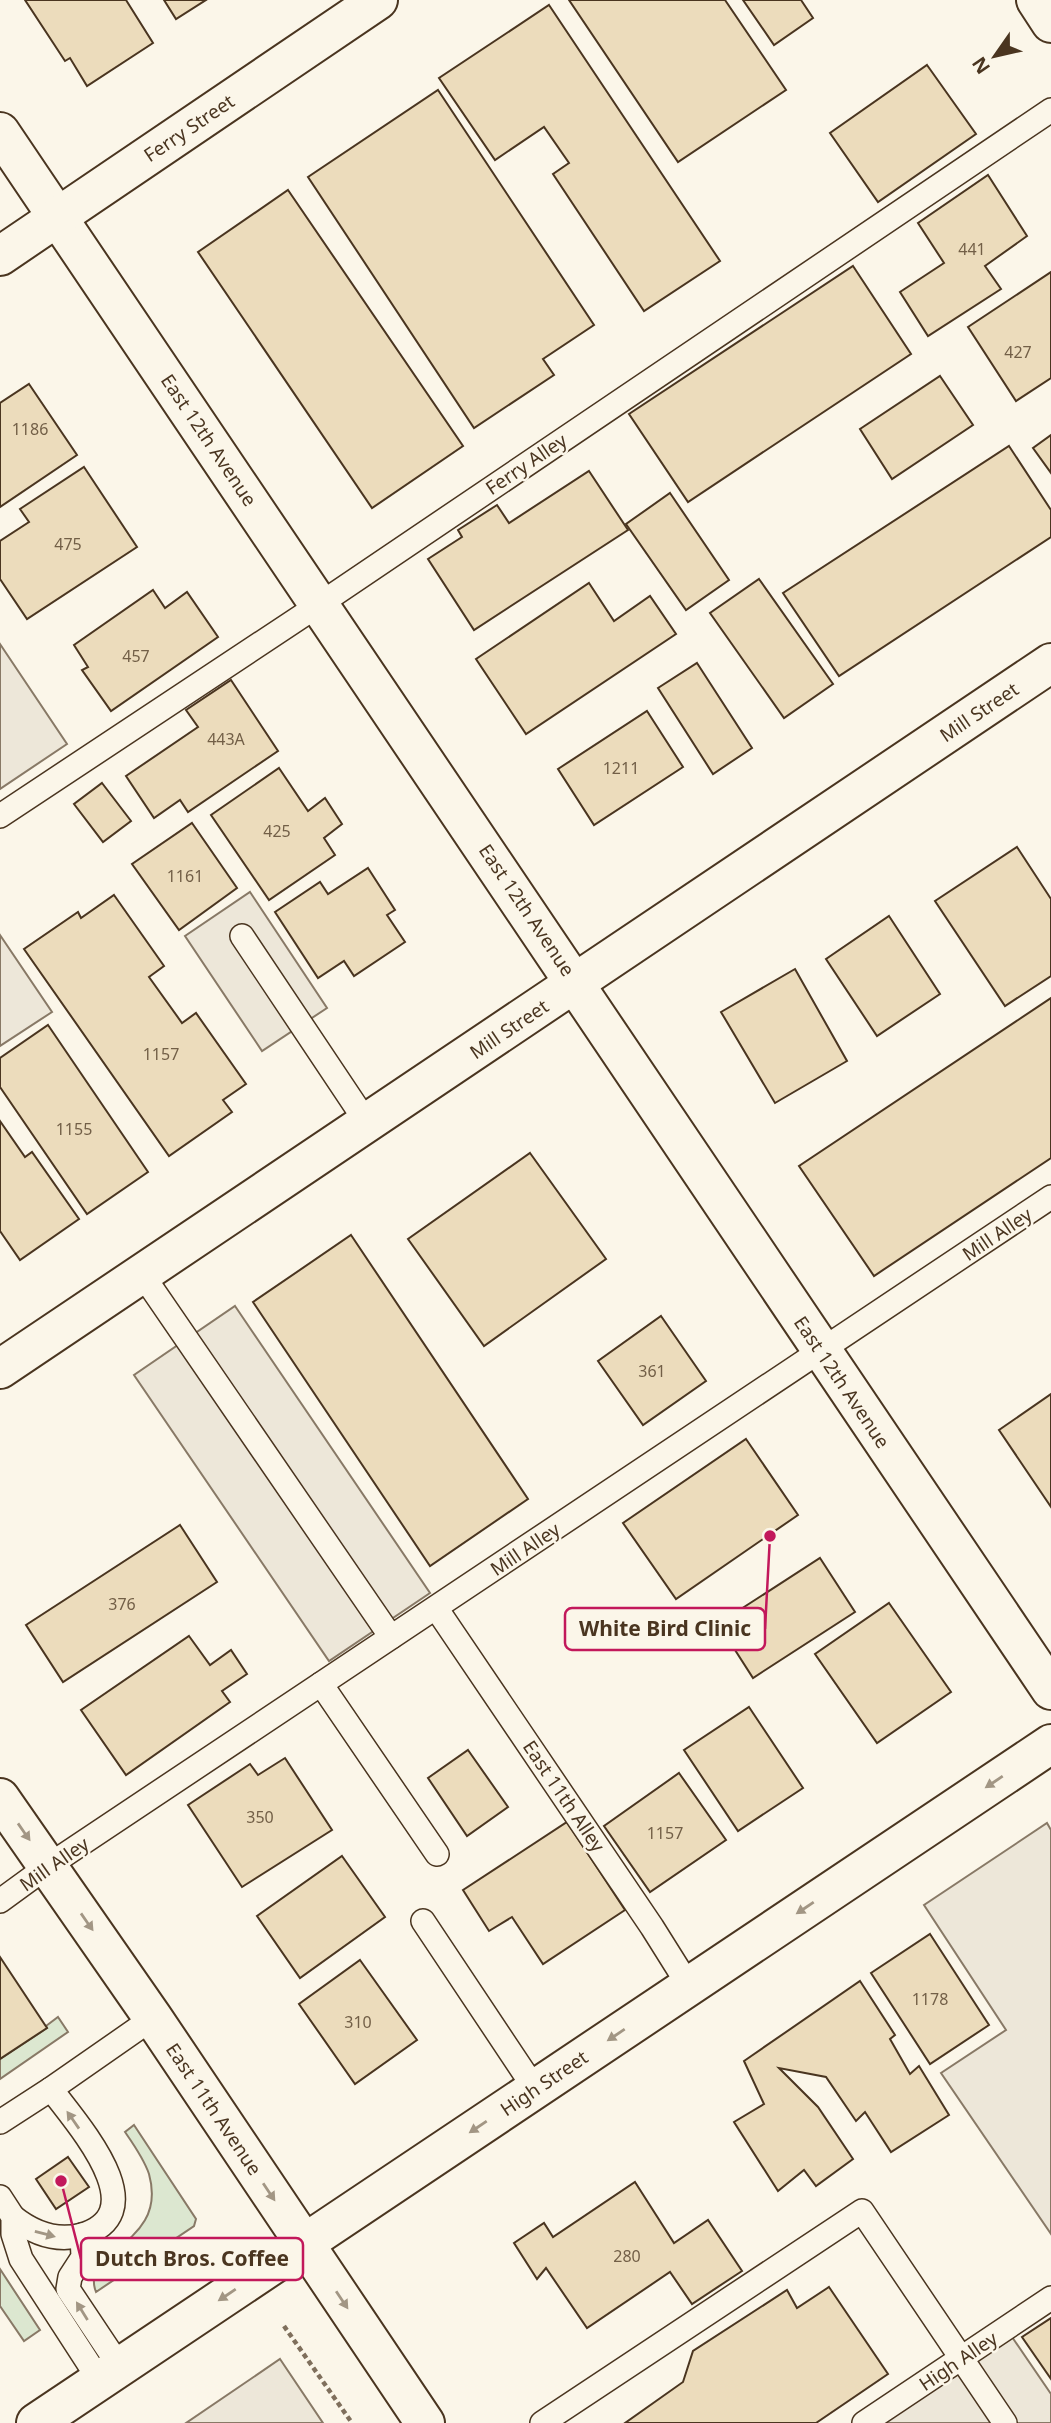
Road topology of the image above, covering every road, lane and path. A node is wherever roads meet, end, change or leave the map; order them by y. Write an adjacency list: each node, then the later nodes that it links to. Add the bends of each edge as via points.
1 (378, 0): 6 (street, Ferry Street)
2 (1036, 0): 3 (street)
3 (1051, 23)
4 (1051, 110): 8 (lane, Ferry Alley)
5 (0, 132): 6 (street, East 12th Avenue)
6 (58, 216): 7 (street, Ferry Street); 8 (street, East 12th Avenue)
7 (0, 256)
8 (320, 604): 10 (lane, Ferry Alley); 12 (street, East 12th Avenue)
9 (1051, 663): 12 (street, Mill Street)
10 (0, 816)
11 (242, 936): 13 (lane)
12 (576, 984): 13 (street, Mill Street); 16 (street, East 12th Avenue)
13 (367, 1123): 15 (street, Mill Street)
14 (1051, 1197): 16 (lane, Mill Alley)
15 (142, 1274): 17 (street, Mill Street); 19 (lane)
16 (821, 1351): 18 (lane, Mill Alley); 21 (street, East 12th Avenue)
17 (0, 1369)
18 (436, 1608): 19 (lane, Mill Alley); 28 (lane, East 11th Alley)
19 (391, 1637): 20 (lane, Mill Alley)
20 (321, 1684): 24 (lane); 25 (lane, Mill Alley)
21 (1051, 1690)
22 (1051, 1744): 28 (street, High Street, one-way to 28)
23 (0, 1798): 25 (street, East 11th Avenue, one-way to 25)
24 (436, 1854)
25 (48, 1866): 26 (lane, Mill Alley); 29 (street, East 11th Avenue, one-way to 29)
26 (0, 1901)
27 (423, 1921): 31 (lane)
28 (689, 1986): 31 (street, High Street, one-way to 31)
29 (153, 2018): 30 (lane); 36 (street, East 11th Avenue, one-way to 36)
30 (51, 2089): 32 (lane); 35 (lane, one-way to 30, via 106,2222 114,2209 114,2195 93,2148)
31 (535, 2089): 36 (street, High Street, one-way to 36)
32 (0, 2122)
33 (0, 2197): 34 (lane)
34 (13, 2217): 35 (lane, one-way to 35, via 40,2234); 40 (lane, via 21,2259)
35 (82, 2235): 40 (lane, one-way to 35, via 68,2289 83,2257)
36 (304, 2243): 40 (street, High Street, one-way to 40); 43 (street, East 11th Avenue, one-way to 43)
37 (1051, 2298): 39 (lane, High Alley)
38 (284, 2326): 42 (path)
39 (962, 2358): 44 (lane, via 862,2211); 45 (lane, High Alley); 46 (lane)
40 (110, 2374): 41 (street, High Street)
41 (36, 2423)
42 (352, 2423)
43 (425, 2423)
44 (542, 2423)
45 (864, 2423)
46 (1005, 2423)

